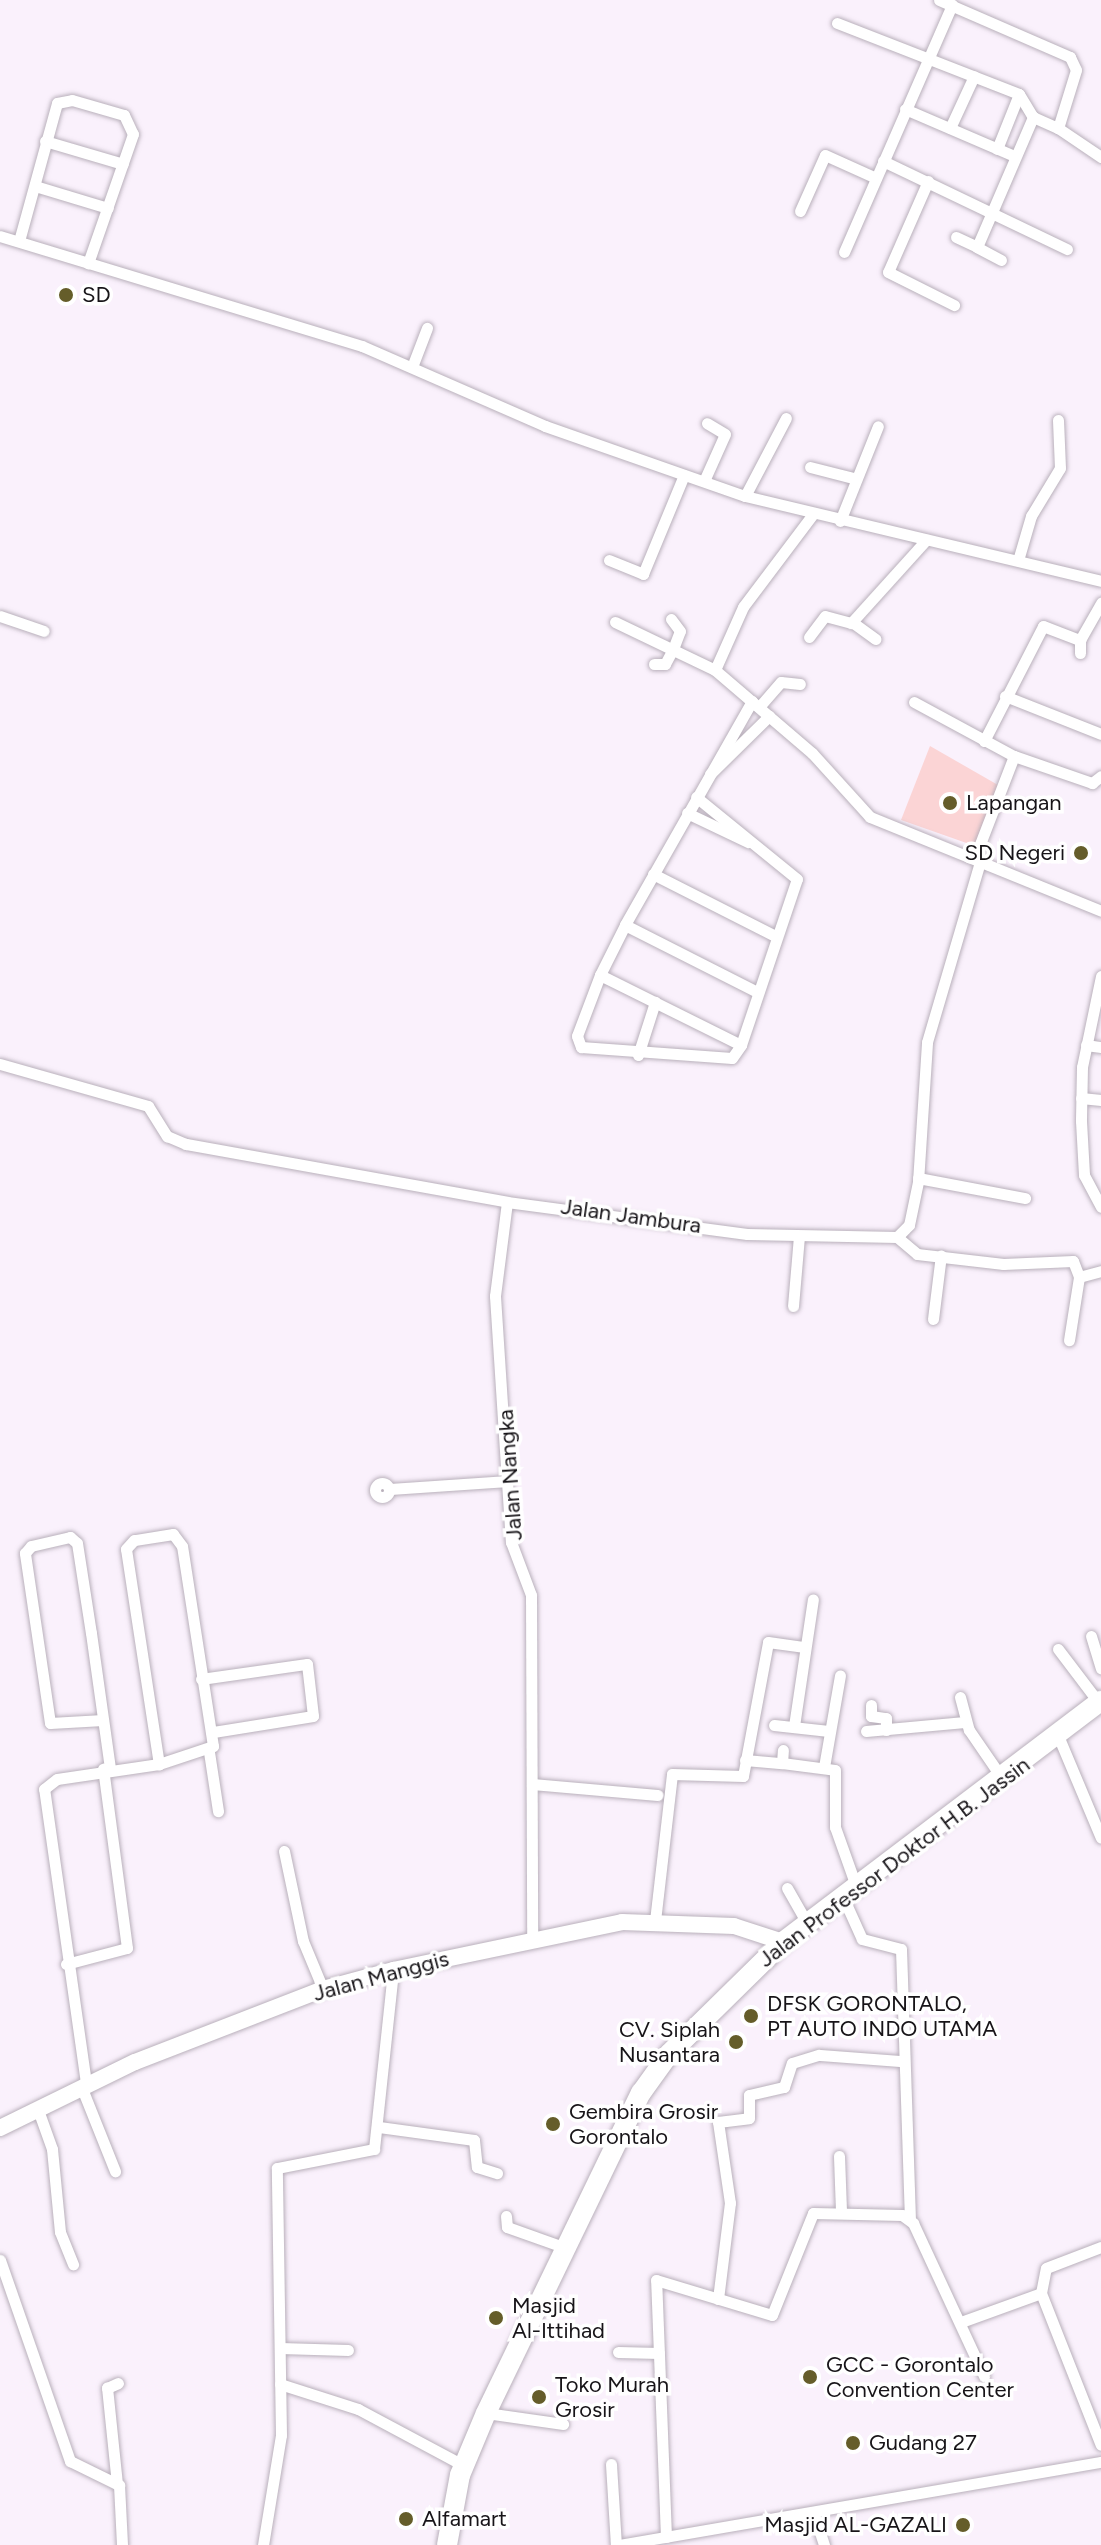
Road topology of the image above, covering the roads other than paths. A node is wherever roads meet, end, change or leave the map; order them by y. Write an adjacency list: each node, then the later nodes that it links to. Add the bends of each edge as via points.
1 (939, 0): 2 (street)
2 (952, 5): 4 (street); 10 (street, via 1074,61)
3 (837, 23): 4 (street)
4 (928, 55): 5 (street); 7 (street)
5 (974, 76): 6 (street); 9 (street)
6 (1019, 94): 8 (street); 12 (street)
7 (905, 109): 9 (street); 15 (street)
8 (1033, 117): 10 (street); 13 (street)
9 (950, 128): 12 (street)
10 (1058, 128): 14 (street)
11 (45, 141): 16 (street); 16 (street, via 59,100 93,106 131,122); 19 (street)
12 (997, 149): 13 (street)
13 (1014, 156): 21 (street)
14 (1101, 157)
15 (883, 161): 17 (street); 18 (street)
16 (123, 164): 20 (street)
17 (876, 178): 22 (street, via 825,155); 28 (street)
18 (928, 181): 21 (street); 31 (street, via 888,272)
19 (35, 186): 20 (street); 25 (street)
20 (108, 208): 30 (street)
21 (990, 210): 26 (street); 27 (street)
22 (800, 211)
23 (0, 236): 25 (street)
24 (956, 237): 26 (street)
25 (19, 241): 30 (street)
26 (977, 247): 29 (street)
27 (1067, 249)
28 (844, 252)
29 (1001, 260)
30 (88, 263): 33 (street)
31 (954, 305)
32 (427, 328): 33 (street)
33 (412, 367): 39 (street)
34 (786, 418): 42 (street)
35 (1058, 420): 46 (street, via 1060,468 1031,516)
36 (707, 423): 41 (street, via 725,434)
37 (878, 426): 40 (street)
38 (810, 467): 40 (street)
39 (684, 475): 41 (street); 47 (street, via 643,574)
40 (853, 478): 44 (street)
41 (704, 481): 42 (street)
42 (745, 496): 43 (street)
43 (813, 514): 44 (street); 59 (street, via 743,607)
44 (840, 521): 45 (street)
45 (926, 540): 46 (street); 53 (street)
46 (1019, 557): 48 (street)
47 (609, 560)
48 (1101, 581)
49 (1101, 603): 61 (street, via 1080,647 1043,626)
50 (0, 616): 54 (street)
51 (671, 619): 57 (street, via 680,631)
52 (615, 622): 57 (street)
53 (852, 622): 55 (street, via 825,616); 56 (street)
54 (44, 631)
55 (809, 637)
56 (875, 639)
57 (673, 649): 58 (street, via 665,664); 59 (street)
58 (654, 664)
59 (715, 670): 63 (street)
60 (800, 684): 63 (street, via 781,682)
61 (1005, 696): 64 (street); 65 (street)
62 (914, 702): 65 (street)
63 (760, 708): 67 (street); 67 (street); 74 (street, via 870,817)
64 (1101, 734)
65 (984, 741): 66 (street)
66 (1014, 756): 68 (street, via 1092,783); 74 (street)
67 (709, 775): 69 (street)
68 (1101, 776)
69 (696, 797): 70 (street); 71 (street)
70 (711, 809): 72 (street); 73 (street)
71 (687, 813): 72 (street); 75 (street)
72 (703, 822): 73 (street)
73 (749, 842): 78 (street, via 797,879)
74 (978, 858): 76 (street); 90 (street, via 924,1052)
75 (653, 874): 77 (street); 78 (street)
76 (1101, 911)
77 (625, 925): 79 (street); 81 (street)
78 (775, 936): 81 (street)
79 (600, 975): 82 (street); 86 (street, via 578,1045)
80 (1101, 976): 84 (street)
81 (757, 992): 83 (street)
82 (655, 1002): 83 (street); 86 (street)
83 (741, 1045): 86 (street, via 732,1058)
84 (1086, 1045): 85 (street); 88 (street)
85 (1101, 1047)
86 (638, 1055)
87 (0, 1064): 92 (street, Jalan Jambura, via 148,1106 167,1136 186,1144)
88 (1081, 1098): 89 (street); 93 (street, via 1084,1175)
89 (1101, 1100)
90 (918, 1178): 91 (street); 95 (street, via 909,1225)
91 (1025, 1198)
92 (507, 1202): 94 (street, Jalan Jambura); 102 (street, Jalan Nangka, via 495,1296)
93 (1101, 1207)
94 (799, 1236): 95 (street, Jalan Jambura); 99 (street)
95 (897, 1237): 96 (street, via 912,1252)
96 (941, 1255): 98 (street, via 1003,1264 1073,1261); 100 (street)
97 (1101, 1271): 98 (street)
98 (1079, 1277): 101 (street)
99 (793, 1306)
100 (933, 1319)
101 (1069, 1340)
102 (508, 1481): 103 (street); 131 (street, Jalan Nangka, via 511,1542 531,1595)
103 (390, 1489)
104 (813, 1599): 106 (street)
105 (1091, 1636): 108 (street)
106 (805, 1647): 117 (street); 125 (street, via 768,1642)
107 (1058, 1649): 112 (street)
108 (1101, 1668)
109 (840, 1675): 119 (street)
110 (201, 1679): 121 (street); 121 (street, via 307,1664 313,1716); 127 (street, via 180,1540 173,1534 134,1540 126,1549)
111 (960, 1697): 115 (street)
112 (1100, 1702): 122 (highway, Jalan Professor Doktor H.B. Jassin)
113 (871, 1705): 118 (street, via 871,1716 886,1718)
114 (103, 1720): 114 (street, via 50,1723 25,1553 31,1546 70,1537 77,1543); 129 (street)
115 (965, 1722): 118 (street); 130 (street)
116 (774, 1725): 117 (street)
117 (794, 1726): 119 (street)
118 (886, 1730): 120 (street)
119 (829, 1731): 128 (street)
120 (866, 1731)
121 (213, 1732): 124 (street)
122 (1059, 1738): 130 (highway, Jalan Professor Doktor H.B. Jassin); 134 (street)
123 (783, 1750): 126 (street)
124 (209, 1752): 127 (street); 133 (street)
125 (745, 1760): 126 (street); 138 (street, via 741,1777 672,1774)
126 (782, 1763): 128 (street)
127 (159, 1764): 129 (street)
128 (824, 1767): 137 (street, via 835,1770 835,1827)
129 (106, 1769): 142 (street, via 127,1948); 142 (street, via 50,1781 44,1789)
130 (1002, 1779): 137 (highway, Jalan Professor Doktor H.B. Jassin)
131 (532, 1784): 132 (street); 140 (street, Jalan Nangka)
132 (658, 1795)
133 (218, 1811)
134 (1101, 1838)
135 (284, 1851): 144 (street, via 303,1941)
136 (787, 1888): 139 (street)
137 (850, 1892): 139 (highway, Jalan Professor Doktor H.B. Jassin); 145 (street, via 864,1940 901,1949)
138 (655, 1921): 140 (street, Jalan Manggis); 141 (street, Jalan Manggis, via 753,1929)
139 (807, 1923): 141 (highway, Jalan Professor Doktor H.B. Jassin)
140 (532, 1938): 143 (street, Jalan Manggis)
141 (783, 1942): 157 (highway, Jalan Professor Doktor H.B. Jassin, via 662,2064)
142 (66, 1964): 146 (street)
143 (393, 1970): 144 (street, Jalan Manggis); 148 (street)
144 (323, 1989): 146 (street, Jalan Manggis)
145 (901, 2061): 155 (street); 161 (street, via 819,2055 792,2063 784,2087 749,2095 749,2118 718,2122 730,2203)
146 (84, 2084): 147 (street, Jalan Manggis); 151 (street)
147 (37, 2107): 149 (street, Jalan Manggis); 159 (street)
148 (379, 2127): 152 (street, via 474,2140 477,2167); 163 (street, via 369,2153 278,2164)
149 (0, 2128)
150 (839, 2156): 153 (street)
151 (115, 2171)
152 (497, 2173)
153 (841, 2211): 155 (street); 161 (street, via 811,2216 772,2315)
154 (506, 2216): 157 (street, via 507,2227)
155 (910, 2218): 162 (street)
156 (1101, 2247): 160 (street, via 1046,2268)
157 (566, 2248): 170 (highway, Jalan Professor Doktor H.B. Jassin)
158 (0, 2260): 176 (street, via 72,2464)
159 (73, 2265)
160 (1041, 2293): 162 (street); 172 (street)
161 (718, 2299): 166 (street, via 668,2280 652,2283)
162 (961, 2322): 167 (street)
163 (280, 2348): 164 (street); 169 (street)
164 (348, 2350)
165 (618, 2352): 166 (street)
166 (659, 2353): 178 (street)
167 (984, 2376)
168 (118, 2383): 176 (street, via 107,2388)
169 (280, 2384): 175 (street, via 358,2409); 180 (street, via 281,2435)
170 (486, 2413): 171 (street); 175 (highway, Jalan Professor Doktor H.B. Jassin)
171 (563, 2424)
172 (1101, 2445)
173 (1101, 2462): 177 (street)
174 (611, 2464): 182 (street)
175 (463, 2465): 181 (highway, Jalan Professor Doktor H.B. Jassin)
176 (117, 2484): 179 (street)
177 (814, 2514): 178 (street); 183 (street)
178 (666, 2537): 182 (street)
179 (122, 2545)
180 (263, 2545)
181 (447, 2545)
182 (618, 2545)
183 (824, 2545)

